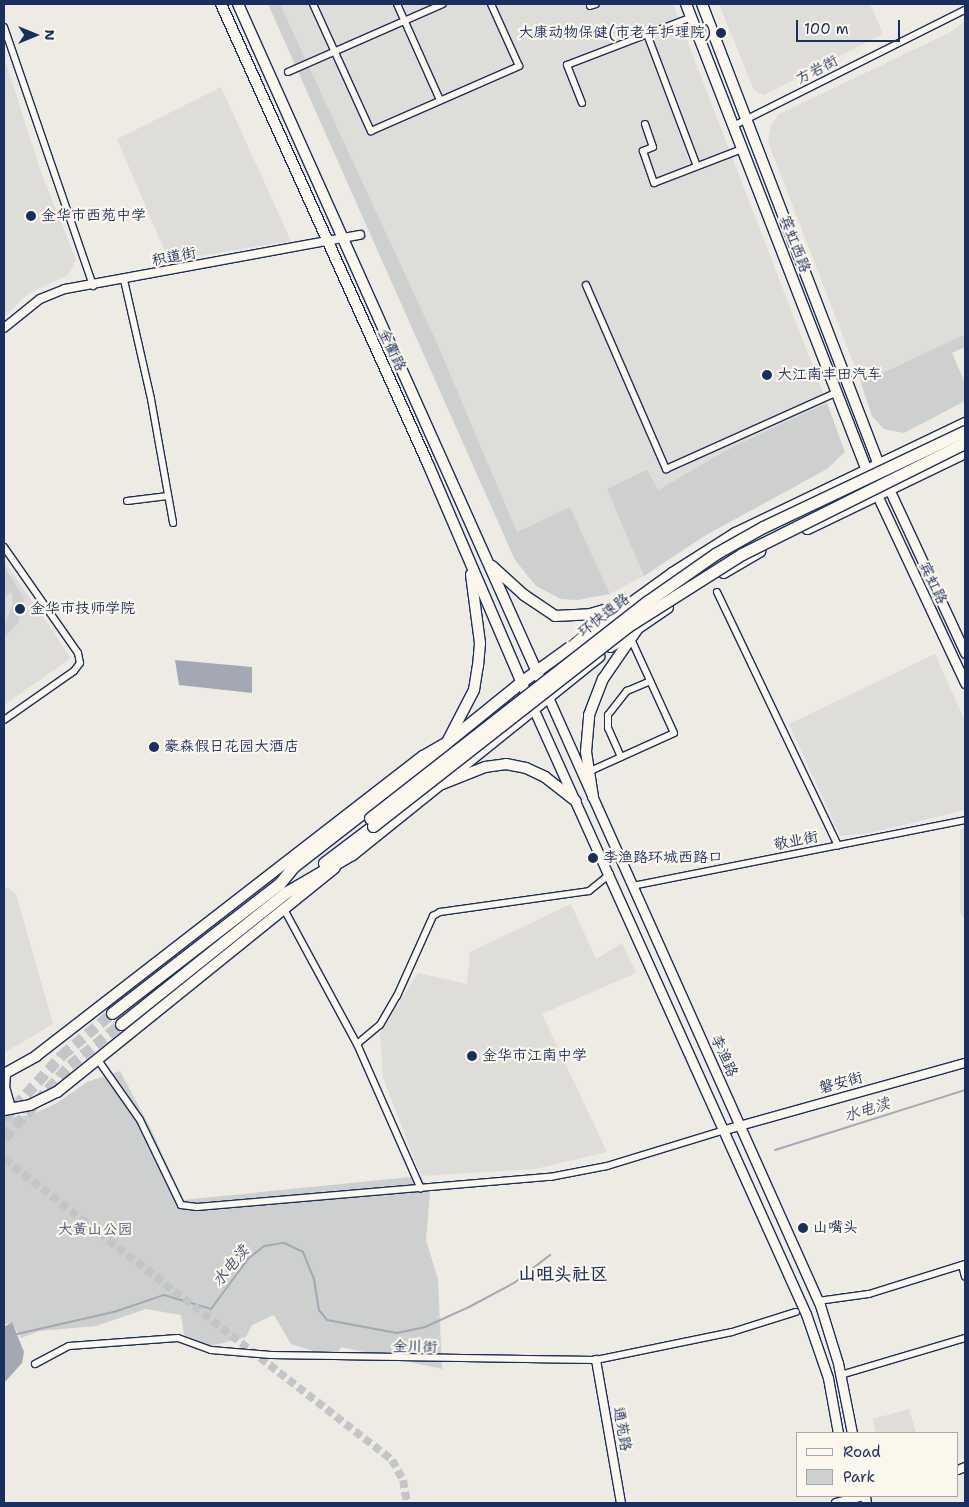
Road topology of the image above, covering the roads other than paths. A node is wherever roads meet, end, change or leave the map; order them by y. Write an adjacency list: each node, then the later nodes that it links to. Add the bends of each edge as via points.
1 (221, 4): 25 (main road, 金衢路)
2 (238, 4): 24 (main road, 金衢路)
3 (313, 4): 14 (street)
4 (397, 4): 11 (street)
5 (443, 4): 11 (street)
6 (491, 4): 16 (street, via 519,66)
7 (686, 4): 10 (main road, 宾虹西路)
8 (702, 4): 18 (main road, 宾虹西路)
9 (965, 10): 18 (street, 方岩街)
10 (692, 17): 13 (street); 20 (main road, 宾虹西路)
11 (404, 20): 14 (street); 16 (street)
12 (4, 27): 27 (street)
13 (647, 34): 17 (street, via 567,64); 22 (street)
14 (334, 51): 15 (street); 16 (street, via 371,131)
15 (288, 72)
16 (440, 100)
17 (582, 103)
18 (746, 120): 20 (street, 方岩街); 35 (main road, 宾虹西路)
19 (645, 124): 22 (street, via 653,147 643,151 654,183)
20 (733, 126): 21 (main road, 宾虹西路)
21 (742, 149): 22 (street); 30 (main road, 宾虹西路)
22 (697, 166)
23 (360, 235): 24 (street, 积道街)
24 (343, 238): 25 (street, 积道街); 44 (main road, 金衢路)
25 (327, 242): 26 (street, 积道街); 43 (main road, 金衢路)
26 (124, 280): 27 (street, 积道街); 39 (street, via 151,399)
27 (93, 286): 29 (street, 积道街, via 66,289 40,299)
28 (586, 286): 30 (street, via 666,469)
29 (4, 328)
30 (837, 392): 36 (main road, 宾虹西路)
31 (965, 424): 35 (highway)
32 (965, 431): 64 (highway, 一环快速路, bridge, via 763,527 715,554 640,607)
33 (965, 443): 64 (highway, 一环快速路, bridge, via 742,554 628,626)
34 (965, 452): 37 (highway)
35 (879, 465): 36 (highway); 37 (main road, 宾虹西路)
36 (867, 470): 38 (main road, 宾虹西路); 46 (highway, via 735,534)
37 (889, 489): 38 (highway); 49 (main road, 宾虹路)
38 (877, 495): 47 (highway, via 762,548); 53 (main road, 宾虹路)
39 (168, 496): 40 (street); 41 (street)
40 (127, 501)
41 (173, 523)
42 (4, 547): 56 (street, via 78,653 80,663 74,671)
43 (468, 560): 52 (main road, 金衢路); 57 (main road, via 480,643 478,666 474,690)
44 (489, 564): 46 (main road, via 524,595 555,616 619,607); 50 (main road, 金衢路)
45 (717, 592): 65 (street)
46 (638, 598): 50 (highway)
47 (639, 626): 48 (main road); 54 (highway)
48 (630, 639): 51 (street); 59 (main road, via 603,680 589,715)
49 (965, 653)
50 (536, 671): 52 (highway); 54 (main road, 金衢路)
51 (650, 680): 58 (street, via 627,691 608,715 608,728); 58 (street, via 674,733)
52 (521, 682): 55 (main road, 金衢路); 57 (highway)
53 (965, 683)
54 (548, 697): 55 (highway); 59 (main road)
55 (534, 710): 60 (highway); 62 (main road, 李渔路)
56 (4, 720)
57 (447, 742): 69 (highway, via 428,762 293,867); 76 (main road, via 423,756 36,1056)
58 (621, 757): 59 (street)
59 (586, 773): 61 (main road)
60 (432, 789): 62 (main road, via 485,767 506,764 526,768 545,777); 66 (highway)
61 (592, 797): 68 (main road, 李渔路)
62 (576, 801): 67 (main road, 李渔路)
63 (965, 820): 65 (street, 敬业街)
64 (371, 822): 69 (highway, 一环快速路)
65 (838, 846): 68 (street, 敬业街)
66 (352, 854): 69 (highway); 70 (main road)
67 (610, 874): 73 (street, via 589,891 440,912 433,916 397,996 380,1025); 79 (main road, 李渔路)
68 (632, 886): 78 (main road, 李渔路)
69 (283, 888): 71 (highway); 72 (highway)
70 (285, 911): 73 (street); 74 (main road)
71 (112, 1013)
72 (121, 1024)
73 (357, 1044): 80 (street)
74 (98, 1060): 77 (main road, via 57,1092 30,1105); 80 (street, via 140,1120 181,1205 197,1208)
75 (965, 1063): 78 (street, 磐安街)
76 (4, 1074): 77 (main road)
77 (7, 1109)
78 (740, 1125): 79 (street, 磐安街); 83 (main road, 李渔路)
79 (725, 1130): 80 (street, via 607,1166 550,1177); 89 (main road, 李渔路, via 806,1314 828,1378)
80 (421, 1189)
81 (963, 1265): 82 (street); 83 (street, via 869,1294)
82 (965, 1277)
83 (818, 1301): 88 (main road, 李渔路)
84 (796, 1312): 86 (street, 金川街, via 732,1332)
85 (965, 1338): 88 (street)
86 (596, 1360): 87 (street, 金川街, via 271,1355 211,1350 178,1338 69,1346); 92 (street, 通苑路)
87 (35, 1364)
88 (841, 1375): 90 (main road, 李渔路)
89 (838, 1432)
90 (852, 1432)
91 (851, 1500): 93 (street)
92 (621, 1503)
93 (836, 1503)

